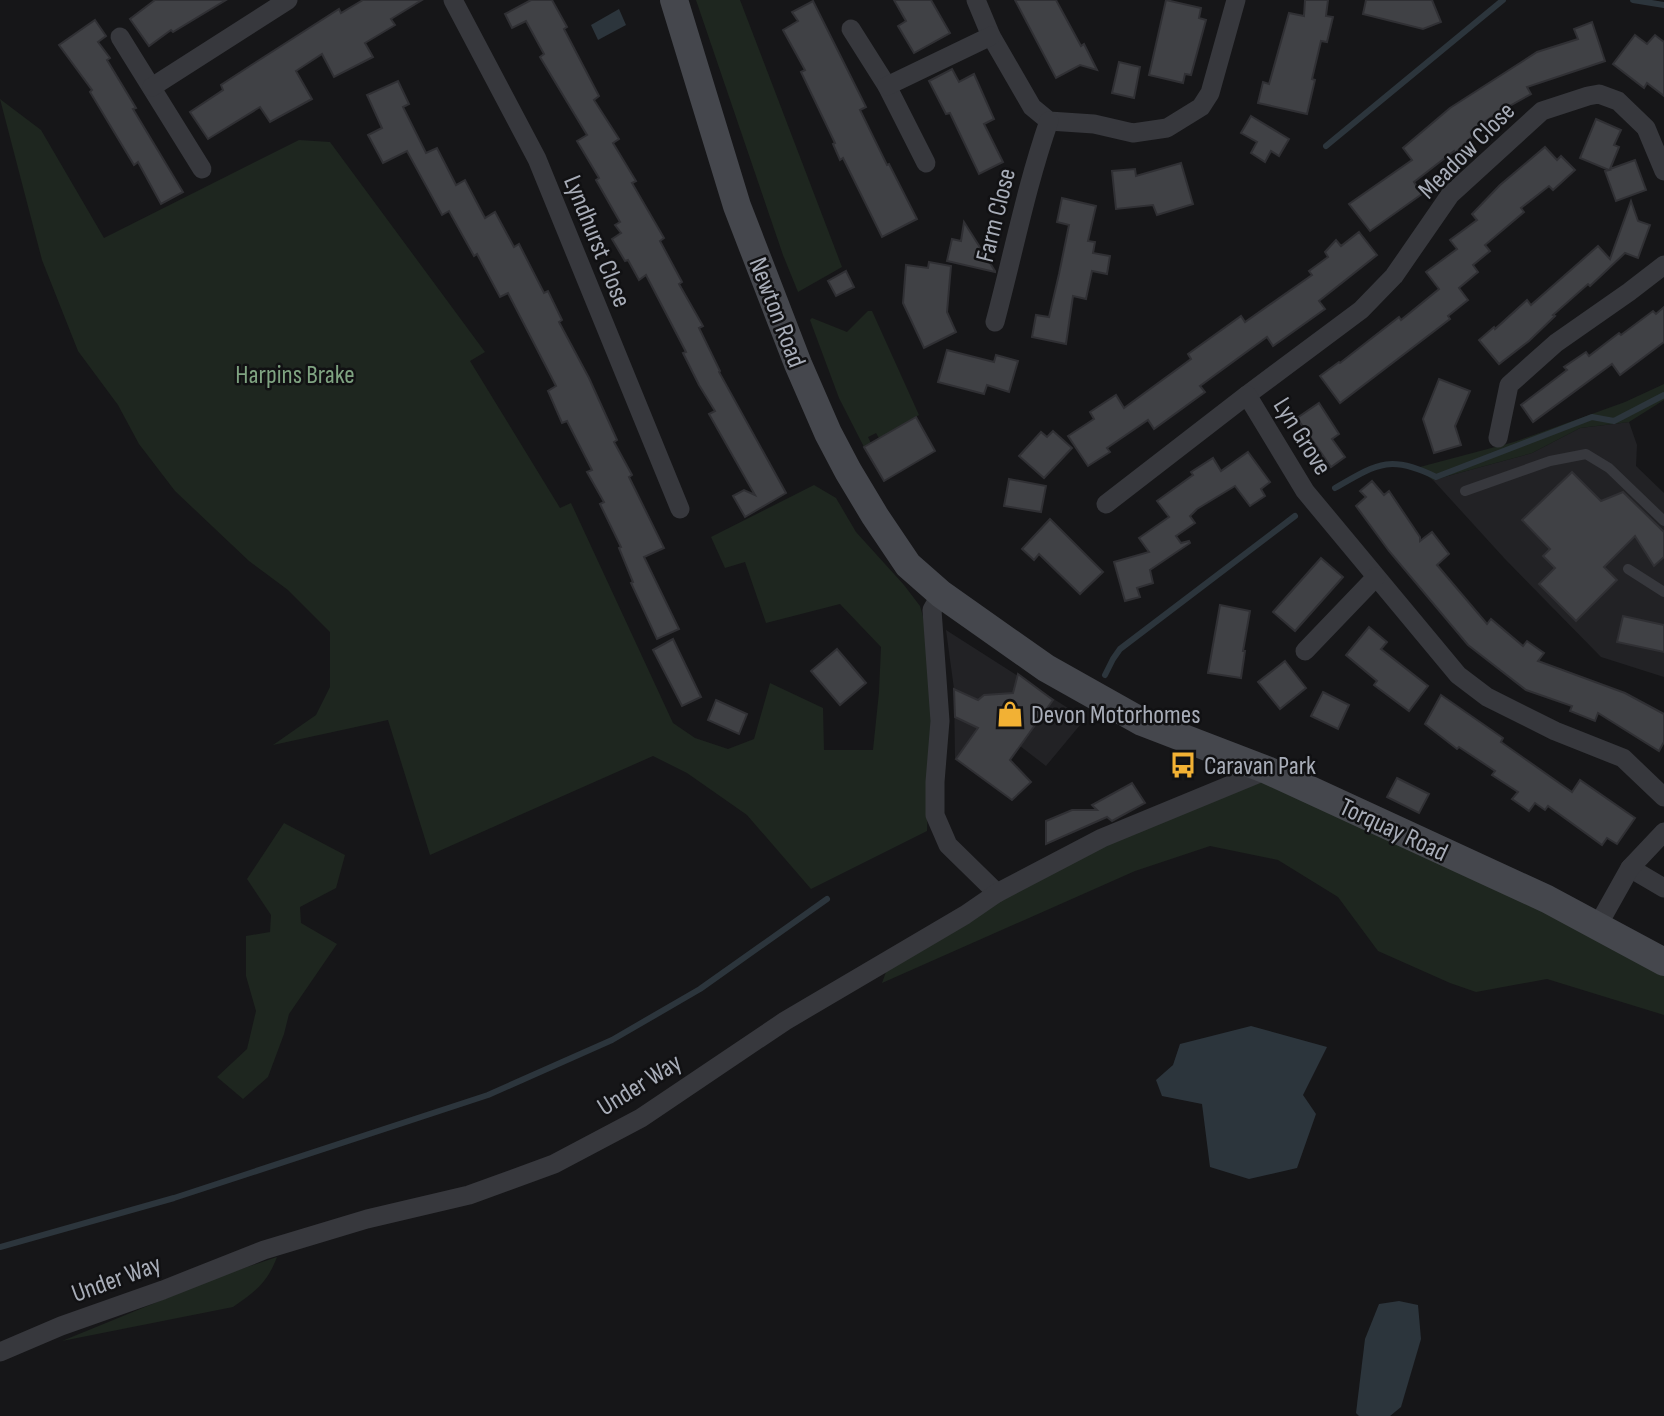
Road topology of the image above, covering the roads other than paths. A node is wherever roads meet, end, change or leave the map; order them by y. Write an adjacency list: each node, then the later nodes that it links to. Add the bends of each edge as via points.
1 (288, 0): 10 (street)
2 (453, 0): 21 (street, Lyndhurst Close, via 537,159)
3 (674, 0): 26 (street, Newton Road, via 737,206 828,433 889,538 908,565)
4 (976, 0): 7 (street)
5 (1236, 0): 11 (street, via 1210,93 1201,107 1167,128 1133,133)
6 (851, 29): 9 (street)
7 (991, 36): 9 (street); 11 (street, via 1032,107)
8 (120, 37): 10 (street)
9 (887, 86): 12 (street)
10 (152, 87): 13 (street)
11 (1049, 121): 16 (street, Farm Close)
12 (926, 163)
13 (202, 169)
14 (1664, 171): 17 (street, Meadow Close, via 1646,128 1618,101 1599,94 1542,111 1450,195 1394,276 1361,310)
15 (1664, 265): 18 (street, via 1556,343 1509,385)
16 (995, 322)
17 (1247, 395): 20 (street, Lyn Grove); 24 (street, Lyn Grove, via 1305,491)
18 (1498, 438)
19 (1465, 491): 22 (lane, via 1549,461 1586,454 1609,468)
20 (1106, 504)
21 (680, 509)
22 (1664, 521)
23 (1628, 569): 25 (lane)
24 (1376, 577): 27 (street); 29 (street, Lyn Grove, via 1458,675 1487,697 1622,758)
25 (1664, 592)
26 (941, 594): 28 (street, Torquay Road, via 1046,668 1131,717); 33 (street, via 932,610 940,722 935,815 948,845)
27 (1305, 651)
28 (1267, 770): 33 (street, Under Way, via 1102,838); 34 (street, Torquay Road)
29 (1664, 797)
30 (1664, 832): 31 (street)
31 (1630, 868): 32 (street); 34 (street)
32 (1664, 888)
33 (997, 893): 36 (street, Under Way, via 785,1021 641,1118 554,1164 469,1195 264,1250)
34 (1598, 925): 35 (street, Torquay Road)
35 (1664, 962)
36 (0, 1352)

